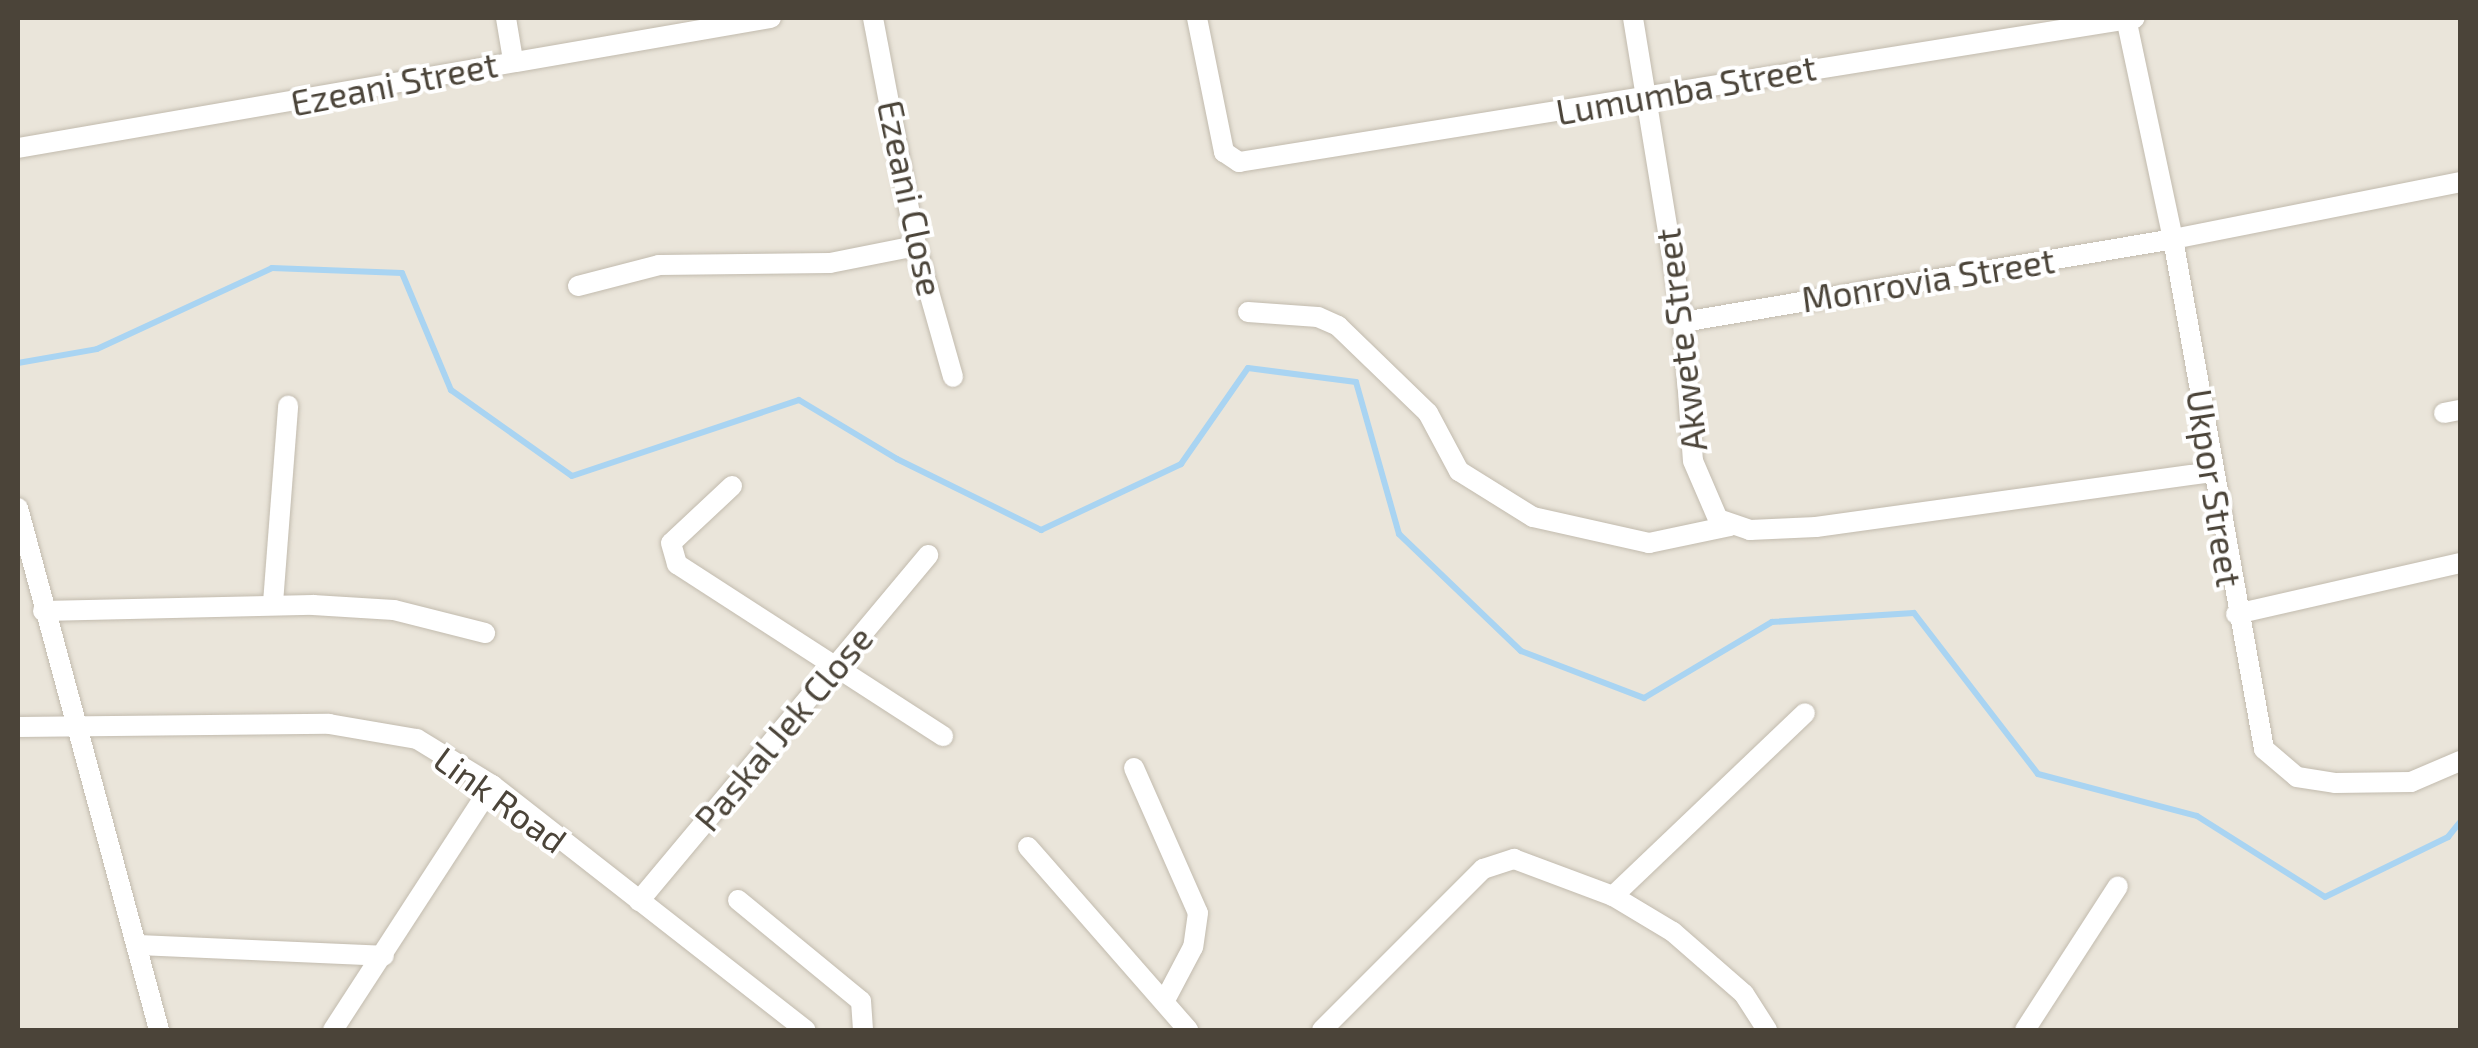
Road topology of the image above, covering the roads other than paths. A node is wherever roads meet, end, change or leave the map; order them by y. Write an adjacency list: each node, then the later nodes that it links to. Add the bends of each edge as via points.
1 (506, 18): 7 (street)
2 (771, 18): 7 (street, Ezeani Street)
3 (874, 18): 12 (street, Ezeani Close)
4 (1197, 18): 8 (street, Lumumba Street, via 1224,152 1238,162 1425,136)
5 (1633, 18): 8 (street, Akwete Street)
6 (2129, 18): 8 (street, Lumumba Street); 11 (street, Ukpor Street)
7 (512, 60): 9 (street, Ezeani Street)
8 (1648, 93): 15 (street, Akwete Street)
9 (18, 148)
10 (2460, 182): 11 (street, Monrovia Street)
11 (2173, 239): 15 (street, Monrovia Street); 18 (street, Ukpor Street)
12 (916, 246): 13 (street, via 830,263 658,265); 16 (street, Ezeani Close)
13 (578, 286)
14 (1248, 312): 21 (street, via 1286,312 1338,326 1428,412 1458,471 1533,517 1649,542 1675,542)
15 (1682, 322): 21 (street, Akwete Street, via 1692,461 1708,504)
16 (953, 377)
17 (288, 406): 24 (street)
18 (2212, 472): 21 (street, via 1816,527); 26 (street, Ukpor Street)
19 (732, 486): 28 (street, via 671,543 671,553)
20 (18, 508): 25 (street)
21 (1730, 526)
22 (928, 556): 28 (street, Paskal Jek Close)
23 (2460, 563): 26 (street)
24 (273, 603): 25 (street); 27 (street, via 394,610)
25 (43, 611): 30 (street)
26 (2236, 614): 33 (street, Ukpor Street, via 2259,736 2285,771 2336,783 2388,784)
27 (486, 632)
28 (831, 668): 32 (street); 40 (street, Paskal Jek Close)
29 (1806, 713): 38 (street)
30 (75, 724): 31 (street, Link Road); 35 (street, Link Road, via 373,729 417,739); 41 (street)
31 (18, 728)
32 (944, 736)
33 (2460, 761)
34 (1134, 768): 43 (street, via 1198,913 1192,948)
35 (492, 785): 40 (street, Link Road); 42 (street)
36 (1028, 846): 43 (street)
37 (2118, 886): 51 (street)
38 (1614, 896): 49 (street, via 1551,868 1498,861); 50 (street, via 1704,956 1744,994)
39 (738, 900): 47 (street, via 861,1001)
40 (639, 901): 46 (street, Link Road)
41 (137, 945): 42 (street); 44 (street)
42 (384, 956): 45 (street)
43 (1164, 1002): 48 (street)
44 (159, 1030)
45 (333, 1030)
46 (806, 1030)
47 (863, 1030)
48 (1188, 1030)
49 (1322, 1030)
50 (1767, 1030)
51 (2025, 1030)

